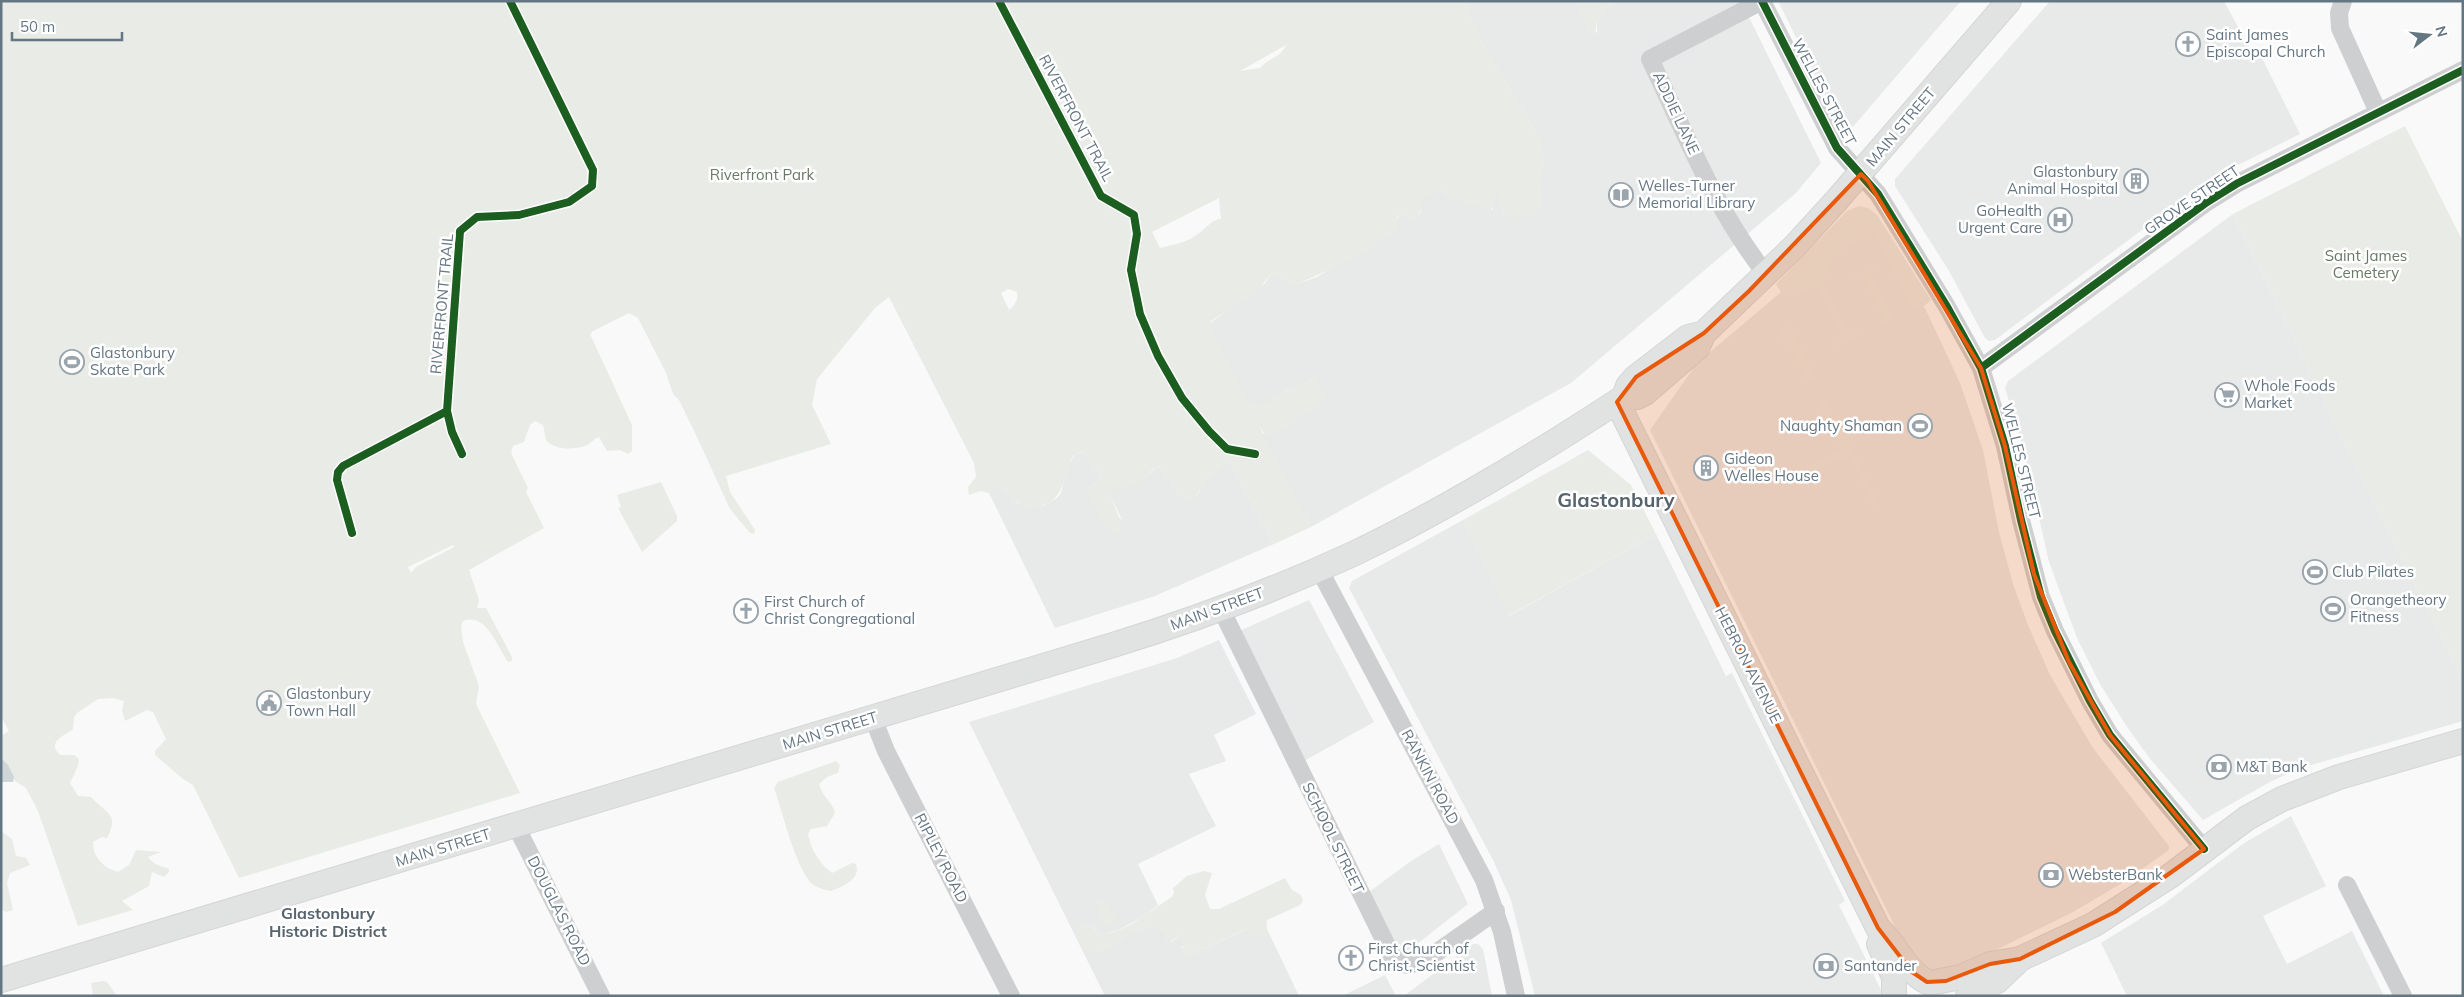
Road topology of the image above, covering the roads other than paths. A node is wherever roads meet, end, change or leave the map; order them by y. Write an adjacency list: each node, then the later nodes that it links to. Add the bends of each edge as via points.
1 (1762, 1): 6 (street, WELLES STREET, via 1837,148); 7 (street, ADDIE LANE, via 1650,59 1720,204 1748,252)
2 (2009, 1): 6 (main road, MAIN STREET)
3 (2343, 1): 5 (street, via 2339,13 2340,28)
4 (2463, 70): 5 (street, GROVE STREET)
5 (2378, 112): 8 (street, GROVE STREET, via 2256,173 2207,202)
6 (1861, 174): 7 (main road, MAIN STREET); 8 (street, WELLES STREET, via 1878,194 1922,265)
7 (1766, 274): 9 (main road, MAIN STREET, via 1704,333 1697,348 1662,380 1641,396)
8 (1980, 368): 15 (street, WELLES STREET, via 2006,446 2034,574 2055,631 2110,734)
9 (1620, 399): 10 (main road, MAIN STREET, via 1444,507); 18 (main road, HEBRON AVENUE)
10 (1319, 569): 11 (main road, MAIN STREET); 17 (street, RANKIN ROAD, via 1458,829)
11 (1221, 609): 12 (main road, MAIN STREET, via 1113,646); 17 (street, SCHOOL STREET, via 1393,958 1405,964 1422,962)
12 (873, 718): 14 (main road, MAIN STREET); 23 (street, RIPLEY ROAD, via 886,751)
13 (2463, 742): 15 (main road, via 2339,777 2292,794 2247,818)
14 (516, 826): 20 (main road, MAIN STREET); 22 (street, DOUGLAS ROAD)
15 (2204, 849): 19 (main road, via 2115,912)
16 (2347, 885): 27 (street)
17 (1496, 911): 24 (street, RANKIN ROAD)
18 (1878, 928): 21 (main road, HEBRON AVENUE, via 1894,943 1912,972); 25 (main road, HEBRON AVENUE, via 1880,951 1894,977)
19 (2020, 959): 21 (main road, via 1990,964); 26 (main road, via 1998,980)
20 (1, 980)
21 (1935, 987): 25 (main road, via 1911,983)
22 (602, 996)
23 (1011, 996)
24 (1516, 996)
25 (1894, 996)
26 (1968, 996)
27 (2403, 996)

